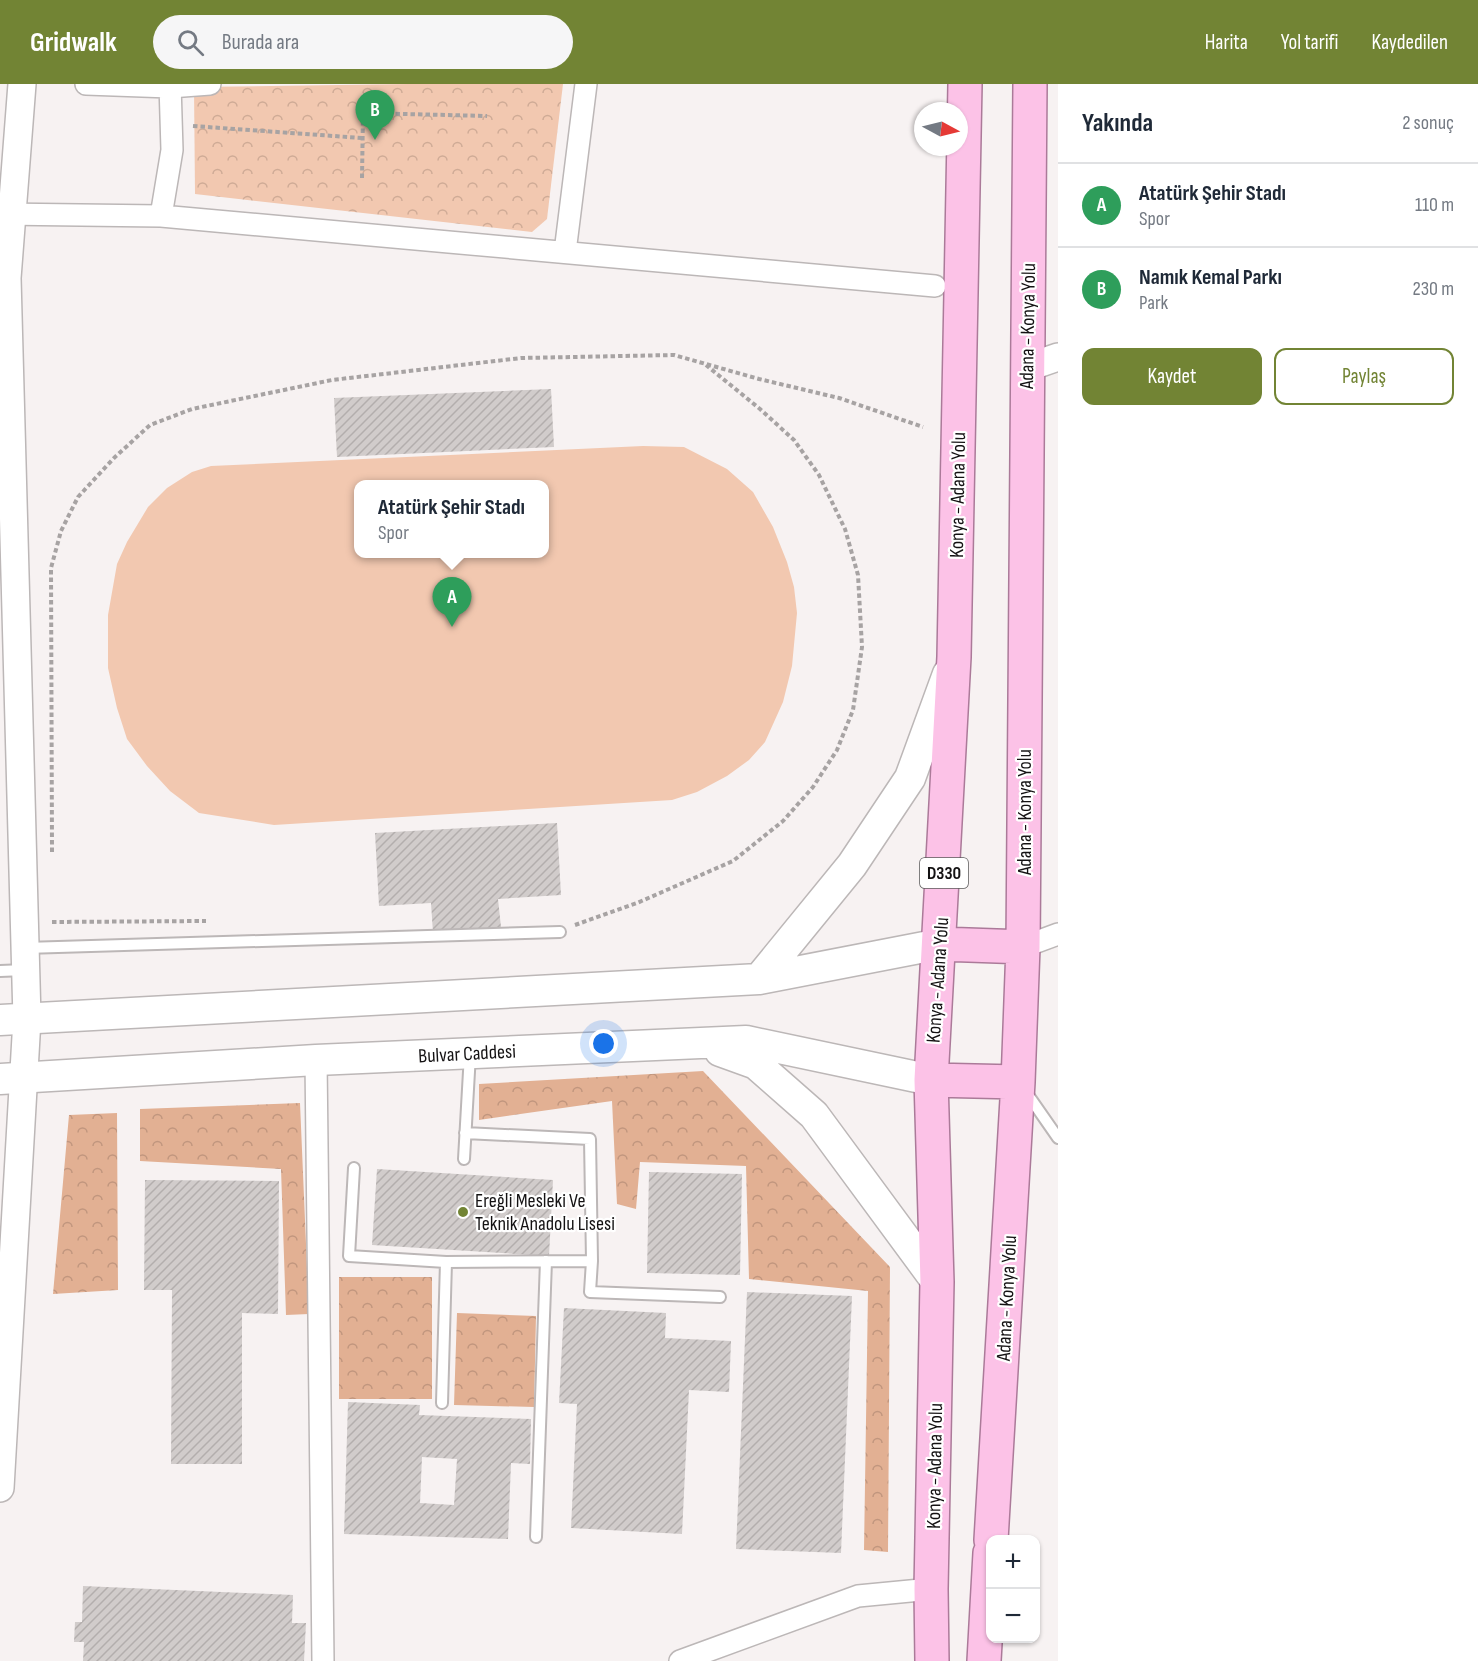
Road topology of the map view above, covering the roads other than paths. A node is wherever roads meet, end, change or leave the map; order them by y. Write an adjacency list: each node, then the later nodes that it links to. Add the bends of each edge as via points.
1 (22, 84): 8 (street)
2 (86, 84): 7 (street)
3 (210, 84): 7 (street)
4 (586, 84): 10 (street)
5 (965, 84): 14 (highway, Konya - Adana Yolu / D330)
6 (1030, 84): 13 (highway, Adana - Konya Yolu)
7 (170, 85): 9 (street, via 172,150)
8 (5, 214): 9 (street); 19 (street)
9 (160, 216): 10 (street)
10 (565, 252): 11 (street)
11 (935, 286)
12 (1058, 357): 13 (street)
13 (1026, 368): 18 (highway, Adana - Konya Yolu)
14 (954, 657): 17 (highway, Konya - Adana Yolu / D330); 20 (main road, via 910,778 852,865)
15 (560, 932): 19 (lane)
16 (1058, 934): 18 (street)
17 (940, 944): 18 (highway); 20 (main road); 26 (highway, Konya - Adana Yolu / D330)
18 (1023, 946): 27 (highway, Adana - Konya Yolu)
19 (17, 963): 21 (street)
20 (759, 979): 21 (main road)
21 (13, 1020): 25 (street)
22 (700, 1043): 23 (main road, Bulvar Caddesi); 26 (main road, Bulvar Caddesi, via 746,1041); 36 (main road, via 756,1064 814,1115)
23 (470, 1053): 24 (main road, Bulvar Caddesi); 28 (lane)
24 (316, 1060): 25 (main road, Bulvar Caddesi); 44 (street)
25 (11, 1079): 35 (street)
26 (931, 1080): 27 (highway); 36 (highway, Konya - Adana Yolu / D330)
27 (1018, 1082): 29 (lane); 40 (highway, Adana - Konya Yolu)
28 (465, 1133): 30 (lane); 33 (lane, via 590,1139)
29 (1058, 1138)
30 (464, 1159)
31 (354, 1168): 34 (lane, via 349,1256)
32 (546, 1261): 33 (lane); 34 (lane); 41 (lane)
33 (592, 1261): 37 (lane, via 590,1292)
34 (446, 1262): 38 (lane)
35 (7, 1265): 39 (street)
36 (937, 1281): 42 (highway, Konya - Adana Yolu / D330)
37 (720, 1297)
38 (442, 1403)
39 (0, 1488)
40 (991, 1535)
41 (536, 1537)
42 (931, 1589): 45 (street, via 858,1596); 46 (highway, Konya - Adana Yolu / D330)
43 (988, 1589): 47 (highway)
44 (323, 1661)
45 (680, 1661)
46 (932, 1661)
47 (984, 1661)

